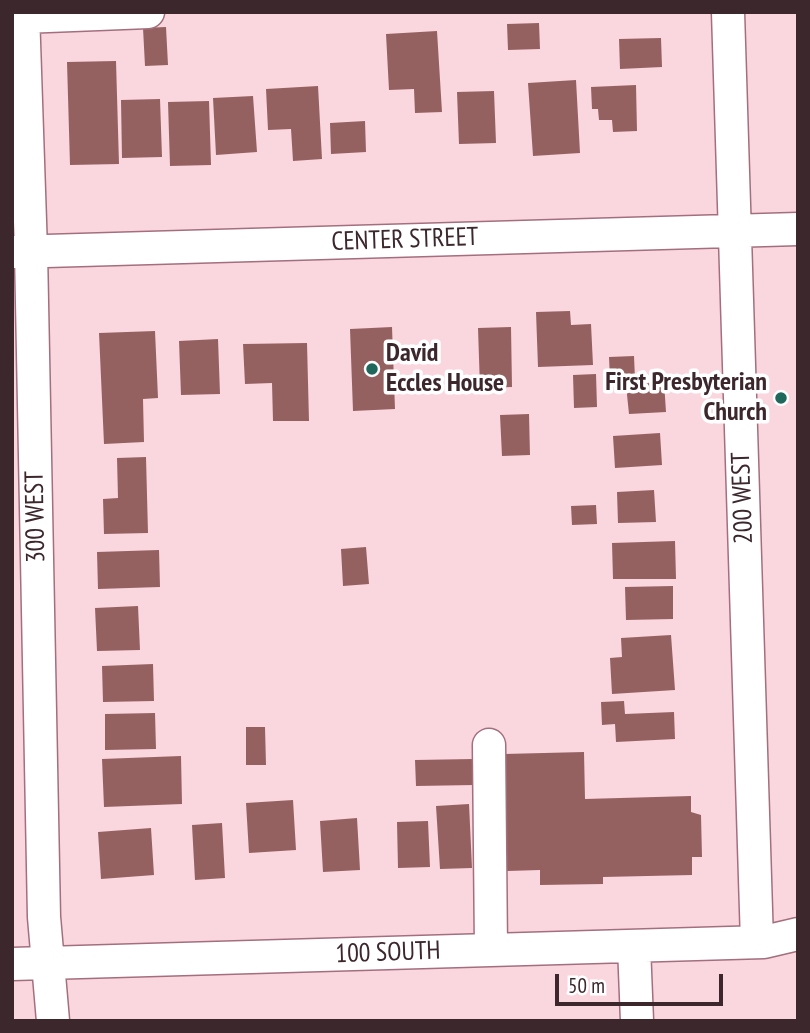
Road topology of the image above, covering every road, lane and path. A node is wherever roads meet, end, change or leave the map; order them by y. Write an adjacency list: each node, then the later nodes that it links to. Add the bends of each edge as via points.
1 (148, 12): 3 (street)
2 (728, 12): 5 (street, 200 WEST)
3 (23, 14): 6 (street, 300 WEST)
4 (798, 229): 5 (street, CENTER STREET)
5 (735, 230): 6 (street, CENTER STREET); 9 (street, 200 WEST)
6 (22, 251): 13 (street, 300 WEST)
7 (489, 745): 12 (street)
8 (798, 934): 9 (street, 100 SOUTH)
9 (760, 942): 10 (street, 100 SOUTH); 11 (street, 100 SOUTH)
10 (634, 946): 12 (street, 100 SOUTH); 16 (street)
11 (798, 949)
12 (491, 950): 13 (street, 100 SOUTH)
13 (47, 963): 14 (street, 100 SOUTH); 15 (street, 300 WEST)
14 (12, 964)
15 (53, 1021)
16 (637, 1021)

